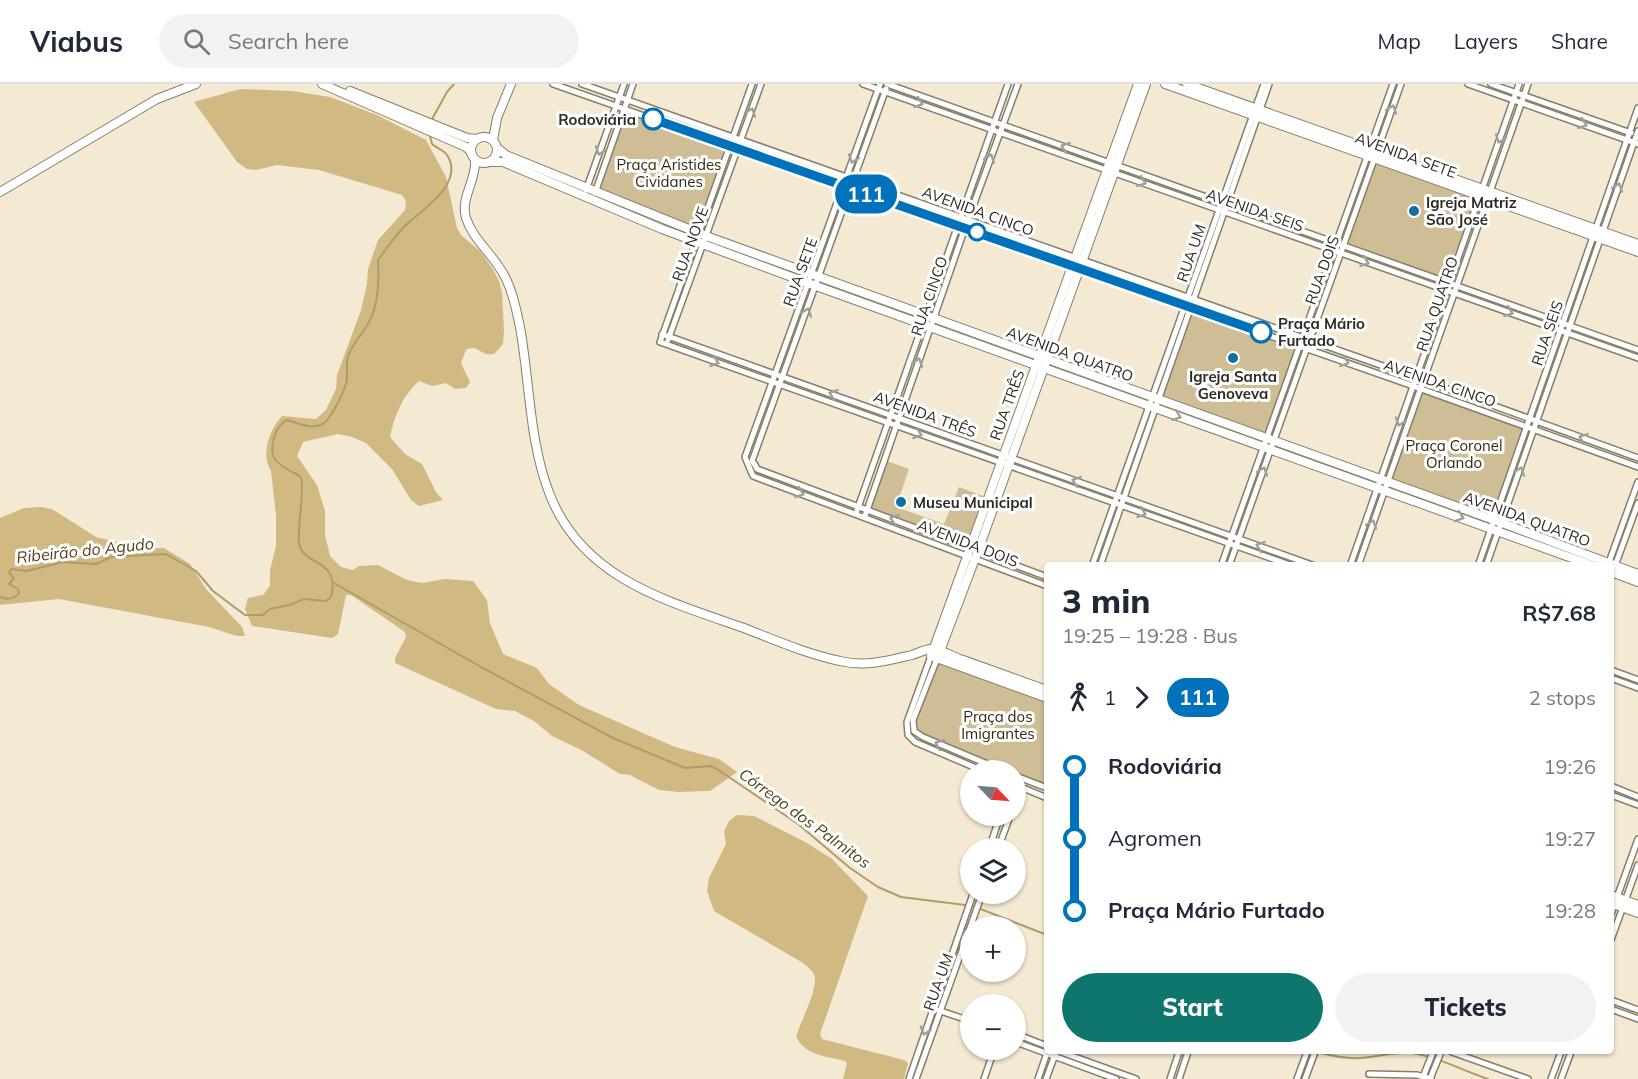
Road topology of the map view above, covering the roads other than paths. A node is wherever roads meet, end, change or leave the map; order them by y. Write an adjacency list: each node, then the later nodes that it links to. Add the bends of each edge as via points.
1 (196, 84): 73 (street, via 156,99)
2 (322, 84): 42 (street)
3 (327, 84): 42 (street)
4 (511, 84): 40 (street)
5 (553, 84): 35 (street, AVENIDA CINCO)
6 (582, 84): 30 (street, AVENIDA CINCO)
7 (624, 84): 30 (street)
8 (633, 84): 32 (street)
9 (752, 84): 52 (street, RUA NOVE)
10 (761, 84): 53 (street, RUA NOVE, one-way to 10)
11 (863, 84): 27 (street, AVENIDA SEIS)
12 (888, 84): 28 (street, RUA SETE); 34 (street, AVENIDA SEIS)
13 (1008, 84): 41 (street, RUA CINCO)
14 (1018, 84): 43 (street, RUA CINCO)
15 (1138, 84): 63 (street, RUA TRÊS)
16 (1146, 84): 63 (street, RUA TRÊS)
17 (1165, 84): 39 (street, AVENIDA SETE)
18 (1187, 84): 39 (street, AVENIDA SETE)
19 (1264, 84): 39 (street, RUA UM)
20 (1269, 84): 39 (street, RUA UM)
21 (1393, 84): 59 (street, RUA DOIS)
22 (1401, 84): 59 (street, RUA DOIS, one-way to 22)
23 (1468, 84): 33 (street)
24 (1491, 84): 29 (street)
25 (1519, 84): 29 (street, RUA QUATRO)
26 (1528, 84): 31 (street, RUA QUATRO)
27 (879, 87): 28 (street, AVENIDA SEIS); 44 (street, RUA SETE)
28 (885, 92): 38 (street, AVENIDA SEIS, one-way to 38); 46 (street, RUA SETE)
29 (1516, 93): 31 (street); 33 (street, RUA QUATRO)
30 (620, 97): 32 (street, AVENIDA CINCO); 35 (street)
31 (1523, 99): 33 (street); 48 (street); 54 (street, one-way to 54); 75 (street, RUA QUATRO)
32 (627, 100): 36 (street); 52 (street, AVENIDA CINCO)
33 (1514, 100): 75 (street, RUA QUATRO, one-way to 75)
34 (945, 104): 38 (street); 41 (street, AVENIDA SEIS)
35 (616, 105): 36 (street, AVENIDA CINCO); 74 (street, one-way to 74)
36 (624, 108): 57 (street, AVENIDA CINCO); 76 (street)
37 (1638, 108): 48 (street, RUA SEIS)
38 (942, 111): 45 (street, AVENIDA SEIS)
39 (1256, 113): 59 (street, AVENIDA SETE); 77 (street, RUA UM)
40 (496, 118): 51 (street); 55 (street)
41 (995, 122): 43 (street, AVENIDA SEIS); 45 (street, RUA CINCO)
42 (421, 124): 50 (street)
43 (1003, 125): 47 (street, RUA CINCO); 63 (street, AVENIDA SEIS, one-way to 43)
44 (864, 129): 46 (street); 66 (street, RUA SETE, one-way to 66)
45 (992, 129): 47 (street, AVENIDA SEIS); 68 (street, RUA CINCO)
46 (871, 131): 67 (street, RUA SETE)
47 (1000, 132): 63 (street, AVENIDA SEIS); 70 (street, RUA CINCO, one-way to 47)
48 (1629, 133): 49 (street); 54 (street, RUA SEIS)
49 (1638, 134): 56 (street, RUA SEIS)
50 (455, 138): 51 (street); 60 (street)
51 (480, 138): 55 (street); 60 (street, via 472,145)
52 (734, 138): 53 (street, AVENIDA CINCO); 57 (street, RUA NOVE)
53 (741, 140): 58 (street, RUA NOVE); 62 (street, AVENIDA CINCO)
54 (1627, 140): 56 (street); 85 (street, RUA SEIS)
55 (495, 144): 61 (street, via 497,155); 65 (street, AVENIDA QUATRO, via 506,155)
56 (1636, 144): 85 (street, RUA SEIS, one-way to 56)
57 (731, 146): 58 (street, AVENIDA CINCO); 86 (street, RUA NOVE)
58 (738, 148): 64 (street, AVENIDA CINCO); 86 (street, RUA NOVE)
59 (1372, 154): 75 (street, AVENIDA SETE); 87 (street, RUA DOIS); 90 (street, RUA DOIS)
60 (473, 156): 61 (street); 69 (street)
61 (489, 163): 65 (street, AVENIDA QUATRO, via 503,162); 69 (street)
62 (806, 164): 64 (street); 66 (street, AVENIDA CINCO)
63 (1111, 167): 77 (street, AVENIDA SEIS); 78 (street, AVENIDA SEIS, one-way to 78); 97 (street, RUA TRÊS)
64 (803, 171): 71 (street, AVENIDA CINCO)
65 (545, 176): 74 (street, AVENIDA QUATRO)
66 (846, 178): 67 (street, AVENIDA CINCO); 71 (street, RUA SETE)
67 (853, 180): 72 (street, RUA SETE); 80 (street, AVENIDA CINCO)
68 (974, 180): 70 (street); 80 (street, RUA CINCO)
69 (472, 182): 185 (street, via 466,218 474,235 501,269 512,296 544,475 551,497 586,549 615,574 646,592 822,657 861,664 918,653)
70 (981, 183): 82 (street, RUA CINCO)
71 (843, 186): 72 (street, AVENIDA CINCO); 79 (street, RUA SETE)
72 (851, 188): 81 (street, RUA SETE); 83 (street, AVENIDA CINCO)
73 (0, 192)
74 (586, 192): 76 (street, AVENIDA QUATRO)
75 (1485, 193): 85 (street, AVENIDA SETE); 99 (street, RUA QUATRO); 102 (street, RUA QUATRO)
76 (594, 196): 86 (street, AVENIDA QUATRO)
77 (1224, 203): 78 (street, RUA UM); 87 (street, AVENIDA SEIS)
78 (1221, 211): 92 (street, AVENIDA SEIS); 105 (street, RUA UM)
79 (832, 218): 81 (street); 89 (street, RUA SETE)
80 (961, 218): 82 (street, AVENIDA CINCO); 83 (street, RUA CINCO)
81 (840, 220): 91 (street, RUA SETE)
82 (968, 220): 84 (street, RUA CINCO); 97 (street, AVENIDA CINCO)
83 (958, 226): 84 (street, AVENIDA CINCO); 95 (street, RUA CINCO)
84 (965, 228): 96 (street, RUA CINCO); 97 (street, AVENIDA CINCO)
85 (1598, 234): 88 (street, AVENIDA SETE); 93 (street, AVENIDA SETE); 108 (street, RUA SEIS)
86 (701, 239): 98 (street, AVENIDA QUATRO); 110 (street, RUA NOVE); 111 (street, RUA NOVE)
87 (1336, 242): 90 (street, AVENIDA SEIS); 92 (street, RUA DOIS)
88 (1638, 244)
89 (822, 245): 91 (street); 98 (street, RUA SETE)
90 (1344, 245): 94 (street, RUA DOIS); 99 (street, AVENIDA SEIS)
91 (830, 247): 98 (street, RUA SETE)
92 (1334, 250): 94 (street, AVENIDA SEIS); 112 (street, RUA DOIS)
93 (1638, 252)
94 (1341, 253): 103 (street, AVENIDA SEIS, one-way to 103); 113 (street, RUA DOIS)
95 (946, 257): 96 (street); 100 (street, RUA CINCO)
96 (954, 260): 101 (street, RUA CINCO)
97 (1076, 263): 105 (street, AVENIDA CINCO); 106 (street, AVENIDA CINCO); 121 (street, RUA TRÊS)
98 (814, 280): 107 (street, AVENIDA QUATRO); 115 (street, RUA SETE); 116 (street, RUA SETE, one-way to 98)
99 (1450, 282): 102 (street, AVENIDA SEIS); 103 (street, RUA QUATRO)
100 (938, 283): 101 (street); 107 (street, RUA CINCO)
101 (945, 285): 107 (street, RUA CINCO)
102 (1457, 285): 104 (street, RUA QUATRO); 108 (street, AVENIDA SEIS)
103 (1447, 290): 104 (street, AVENIDA SEIS); 124 (street, RUA QUATRO)
104 (1454, 293): 109 (street, AVENIDA SEIS, one-way to 109); 125 (street, RUA QUATRO)
105 (1191, 299): 106 (street, RUA UM); 112 (street, AVENIDA CINCO)
106 (1189, 307): 117 (street, AVENIDA CINCO); 130 (street, RUA UM)
107 (928, 321): 121 (street, AVENIDA QUATRO); 132 (street, RUA CINCO); 134 (street, RUA CINCO, one-way to 107)
108 (1566, 328): 109 (street, AVENIDA SEIS); 119 (street, AVENIDA SEIS); 120 (street, AVENIDA SEIS); 136 (street, RUA SEIS)
109 (1560, 331): 135 (street, RUA SEIS)
110 (662, 334): 111 (street, AVENIDA TRÊS); 114 (street, RUA NOVE)
111 (669, 337): 114 (street, RUA NOVE); 122 (street, AVENIDA TRÊS)
112 (1302, 338): 113 (street, AVENIDA CINCO); 117 (street, RUA DOIS)
113 (1309, 341): 118 (street, RUA DOIS); 124 (street, AVENIDA CINCO)
114 (663, 343): 126 (street, AVENIDA TRÊS, one-way to 126)
115 (788, 343): 116 (street); 122 (street, RUA SETE)
116 (795, 345): 123 (street, RUA SETE)
117 (1300, 346): 118 (street, AVENIDA CINCO); 143 (street, RUA DOIS)
118 (1307, 348): 128 (street, AVENIDA CINCO, one-way to 128); 143 (street, RUA DOIS)
119 (1638, 350)
120 (1638, 358)
121 (1041, 362): 130 (street, AVENIDA QUATRO); 145 (street, RUA TRÊS)
122 (776, 374): 123 (street, AVENIDA TRÊS); 126 (street, RUA SETE)
123 (784, 376): 127 (street, RUA SETE); 132 (street, AVENIDA TRÊS, one-way to 123)
124 (1416, 378): 125 (street, AVENIDA CINCO); 128 (street, RUA QUATRO)
125 (1423, 380): 129 (street, RUA QUATRO); 135 (street, AVENIDA CINCO)
126 (773, 382): 127 (street, AVENIDA TRÊS); 131 (street, RUA SETE)
127 (780, 385): 133 (street, RUA SETE); 137 (street, AVENIDA TRÊS)
128 (1413, 386): 129 (street, AVENIDA CINCO); 149 (street, RUA QUATRO, one-way to 149)
129 (1421, 389): 139 (street, AVENIDA CINCO); 149 (street, RUA QUATRO)
130 (1153, 403): 143 (street, AVENIDA QUATRO); 150 (street, RUA UM); 151 (street, RUA UM)
131 (762, 414): 133 (street); 141 (street, RUA SETE)
132 (890, 415): 134 (street, AVENIDA TRÊS); 137 (street, RUA CINCO)
133 (769, 416): 142 (street, RUA SETE)
134 (899, 417): 138 (street, RUA CINCO); 145 (street, AVENIDA TRÊS)
135 (1530, 418): 136 (street, AVENIDA CINCO); 139 (street, RUA SEIS)
136 (1538, 421): 140 (street, RUA SEIS); 144 (street, AVENIDA CINCO, one-way to 136)
137 (887, 423): 138 (street, AVENIDA TRÊS); 155 (street, RUA CINCO)
138 (896, 426): 145 (street, AVENIDA TRÊS, one-way to 145); 156 (street, RUA CINCO)
139 (1527, 426): 140 (street, AVENIDA CINCO); 159 (street, RUA SEIS)
140 (1534, 429): 147 (street, AVENIDA CINCO); 159 (street, RUA SEIS, one-way to 140)
141 (753, 438): 142 (street); 146 (street, RUA SETE, via 745,458)
142 (760, 441): 146 (street, RUA SETE)
143 (1268, 444): 149 (street, AVENIDA QUATRO); 160 (street, RUA DOIS); 161 (street, RUA DOIS, one-way to 143)
144 (1638, 458)
145 (1006, 460): 150 (street, AVENIDA TRÊS, one-way to 145); 153 (street, AVENIDA TRÊS); 164 (street, RUA TRÊS)
146 (752, 467): 155 (street, AVENIDA DOIS); 157 (street, AVENIDA DOIS, one-way to 157, via 753,476)
147 (1638, 467)
148 (1638, 482): 177 (street)
149 (1382, 485): 159 (street, AVENIDA QUATRO); 171 (street, RUA QUATRO); 172 (street, RUA QUATRO, one-way to 149)
150 (1117, 495): 151 (street, AVENIDA TRÊS); 153 (street, RUA UM)
151 (1124, 497): 154 (street, RUA UM); 160 (street, AVENIDA TRÊS)
152 (1638, 502): 178 (street)
153 (1114, 503): 154 (street, AVENIDA TRÊS); 165 (street, RUA UM)
154 (1121, 505): 162 (street, AVENIDA TRÊS, one-way to 162); 166 (street, RUA UM)
155 (858, 506): 156 (street, AVENIDA DOIS); 157 (street, RUA CINCO)
156 (867, 509): 158 (street, RUA CINCO); 164 (street, AVENIDA DOIS, one-way to 156)
157 (855, 513): 158 (street, AVENIDA DOIS)
158 (865, 516): 164 (street, AVENIDA DOIS)
159 (1496, 526): 173 (street, RUA SEIS); 174 (street, RUA SEIS); 175 (street, AVENIDA QUATRO); 176 (street, AVENIDA QUATRO)
160 (1232, 536): 161 (street, AVENIDA TRÊS); 162 (street, RUA DOIS)
161 (1239, 538): 163 (street, RUA DOIS); 170 (street, AVENIDA TRÊS, one-way to 161)
162 (1229, 544): 163 (street, AVENIDA TRÊS); 167 (street, RUA DOIS)
163 (1236, 546): 168 (street, RUA DOIS); 169 (street, AVENIDA TRÊS)
164 (973, 553): 182 (street, AVENIDA DOIS); 184 (street, AVENIDA DOIS); 185 (street, RUA TRÊS)
165 (1093, 562)
166 (1101, 562)
167 (1222, 562)
168 (1230, 562)
169 (1282, 562)
170 (1304, 562)
171 (1352, 562)
172 (1359, 562)
173 (1480, 562)
174 (1487, 562)
175 (1583, 562)
176 (1592, 562)
177 (1613, 562)
178 (1614, 562)
179 (1614, 570): 181 (street, AVENIDA QUATRO)
180 (1614, 570): 183 (street, AVENIDA QUATRO)
181 (1638, 574)
182 (1044, 576)
183 (1638, 582)
184 (1044, 585)
185 (935, 654): 190 (street); 191 (street, RUA TRÊS, via 907,722)
186 (1614, 671): 188 (street)
187 (1614, 679): 189 (street)
188 (1638, 680)
189 (1638, 688)
190 (1044, 692)
191 (911, 733): 192 (street, one-way to 191); 193 (street, via 915,741)
192 (978, 760)
193 (960, 761)
194 (1026, 780): 195 (street)
195 (1044, 787)
196 (1614, 787): 199 (street)
197 (1026, 789): 200 (street)
198 (1614, 796): 201 (street)
199 (1638, 796)
200 (1044, 797)
201 (1638, 805)
202 (1638, 839): 204 (street)
203 (1638, 865): 204 (street)
204 (1617, 901): 207 (street); 208 (street); 209 (street)
205 (969, 904): 211 (street, RUA UM)
206 (979, 904): 214 (street, RUA UM)
207 (1638, 905)
208 (1638, 913)
209 (1614, 920)
210 (1614, 1001): 213 (street)
211 (932, 1008): 214 (street); 236 (street, RUA UM, one-way to 236)
212 (1614, 1010): 216 (street)
213 (1638, 1010)
214 (940, 1011): 215 (street); 237 (street, RUA UM)
215 (960, 1018)
216 (1638, 1019)
217 (1026, 1038): 218 (street)
218 (1044, 1045)
219 (1026, 1046): 220 (street)
220 (1044, 1052)
221 (1047, 1054): 239 (street)
222 (1055, 1054): 240 (street); 241 (street)
223 (1067, 1054): 242 (street)
224 (1178, 1054): 243 (street)
225 (1187, 1054): 244 (street)
226 (1306, 1054): 245 (street)
227 (1314, 1054): 246 (street)
228 (1432, 1054): 235 (street)
229 (1440, 1054): 247 (street)
230 (1458, 1054): 248 (street)
231 (1560, 1054): 249 (street)
232 (1570, 1054): 250 (street)
233 (991, 1060): 238 (street)
234 (1369, 1074): 235 (street)
235 (1423, 1078): 247 (street)
236 (909, 1079)
237 (916, 1079)
238 (984, 1079)
239 (1038, 1079)
240 (1046, 1079)
241 (1116, 1079)
242 (1136, 1079)
243 (1170, 1079)
244 (1179, 1079)
245 (1297, 1079)
246 (1305, 1079)
247 (1430, 1079)
248 (1527, 1079)
249 (1551, 1079)
250 (1561, 1079)

